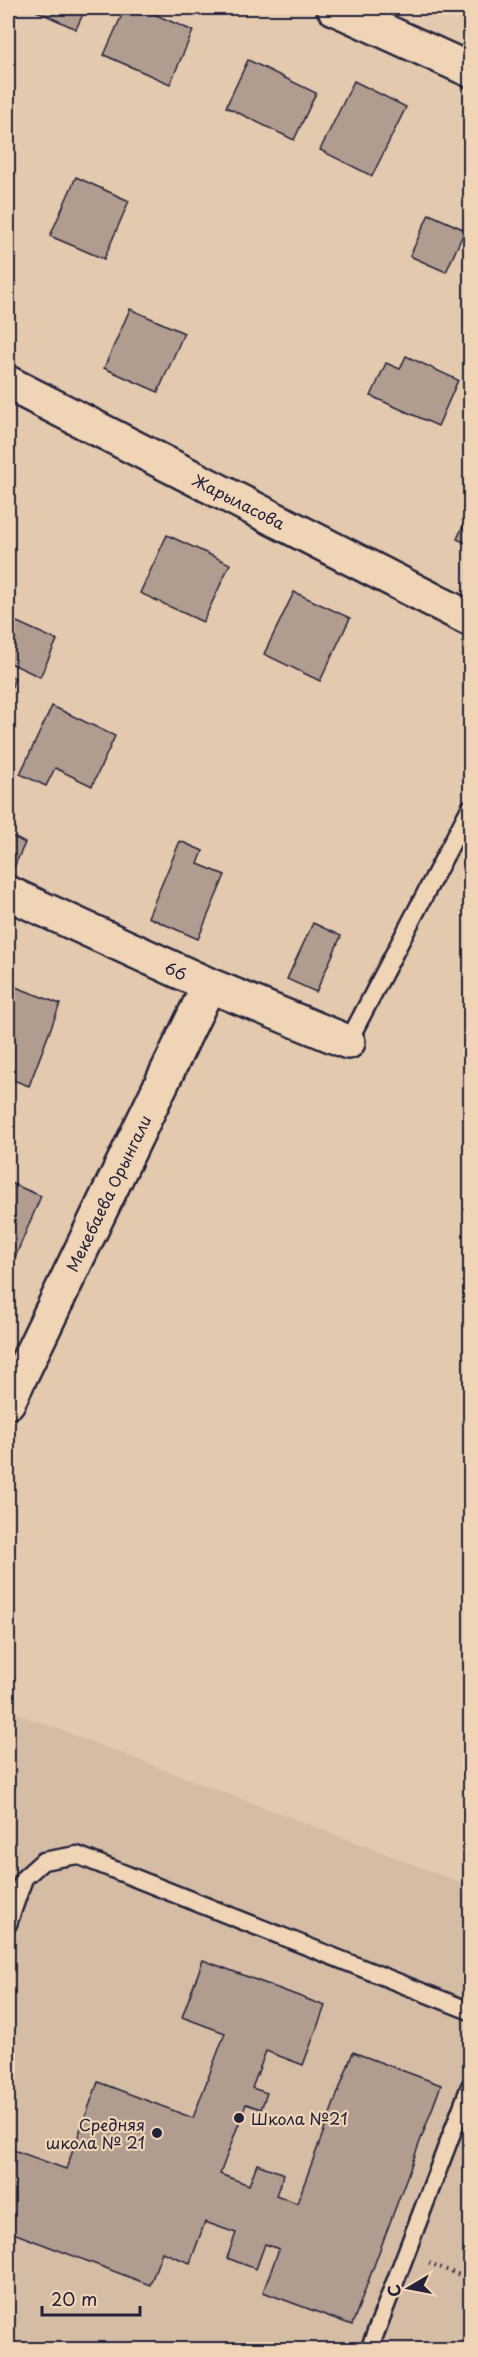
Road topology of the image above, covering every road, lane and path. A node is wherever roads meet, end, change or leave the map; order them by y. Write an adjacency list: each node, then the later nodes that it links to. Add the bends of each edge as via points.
1 (334, 8): 2 (street)
2 (471, 70)
3 (8, 383): 4 (street, Жарыласова)
4 (471, 619)
5 (471, 808): 8 (lane)
6 (8, 893): 7 (street, 66)
7 (209, 985): 8 (street, 66); 9 (street, Мекебаева Орынгали)
8 (348, 1042)
9 (8, 1402)
10 (8, 1924): 11 (lane, via 24,1878 43,1861 77,1855)
11 (471, 2011)
12 (471, 2086): 13 (lane)
13 (405, 2254): 14 (path); 15 (lane)
14 (471, 2279)
15 (369, 2349)

